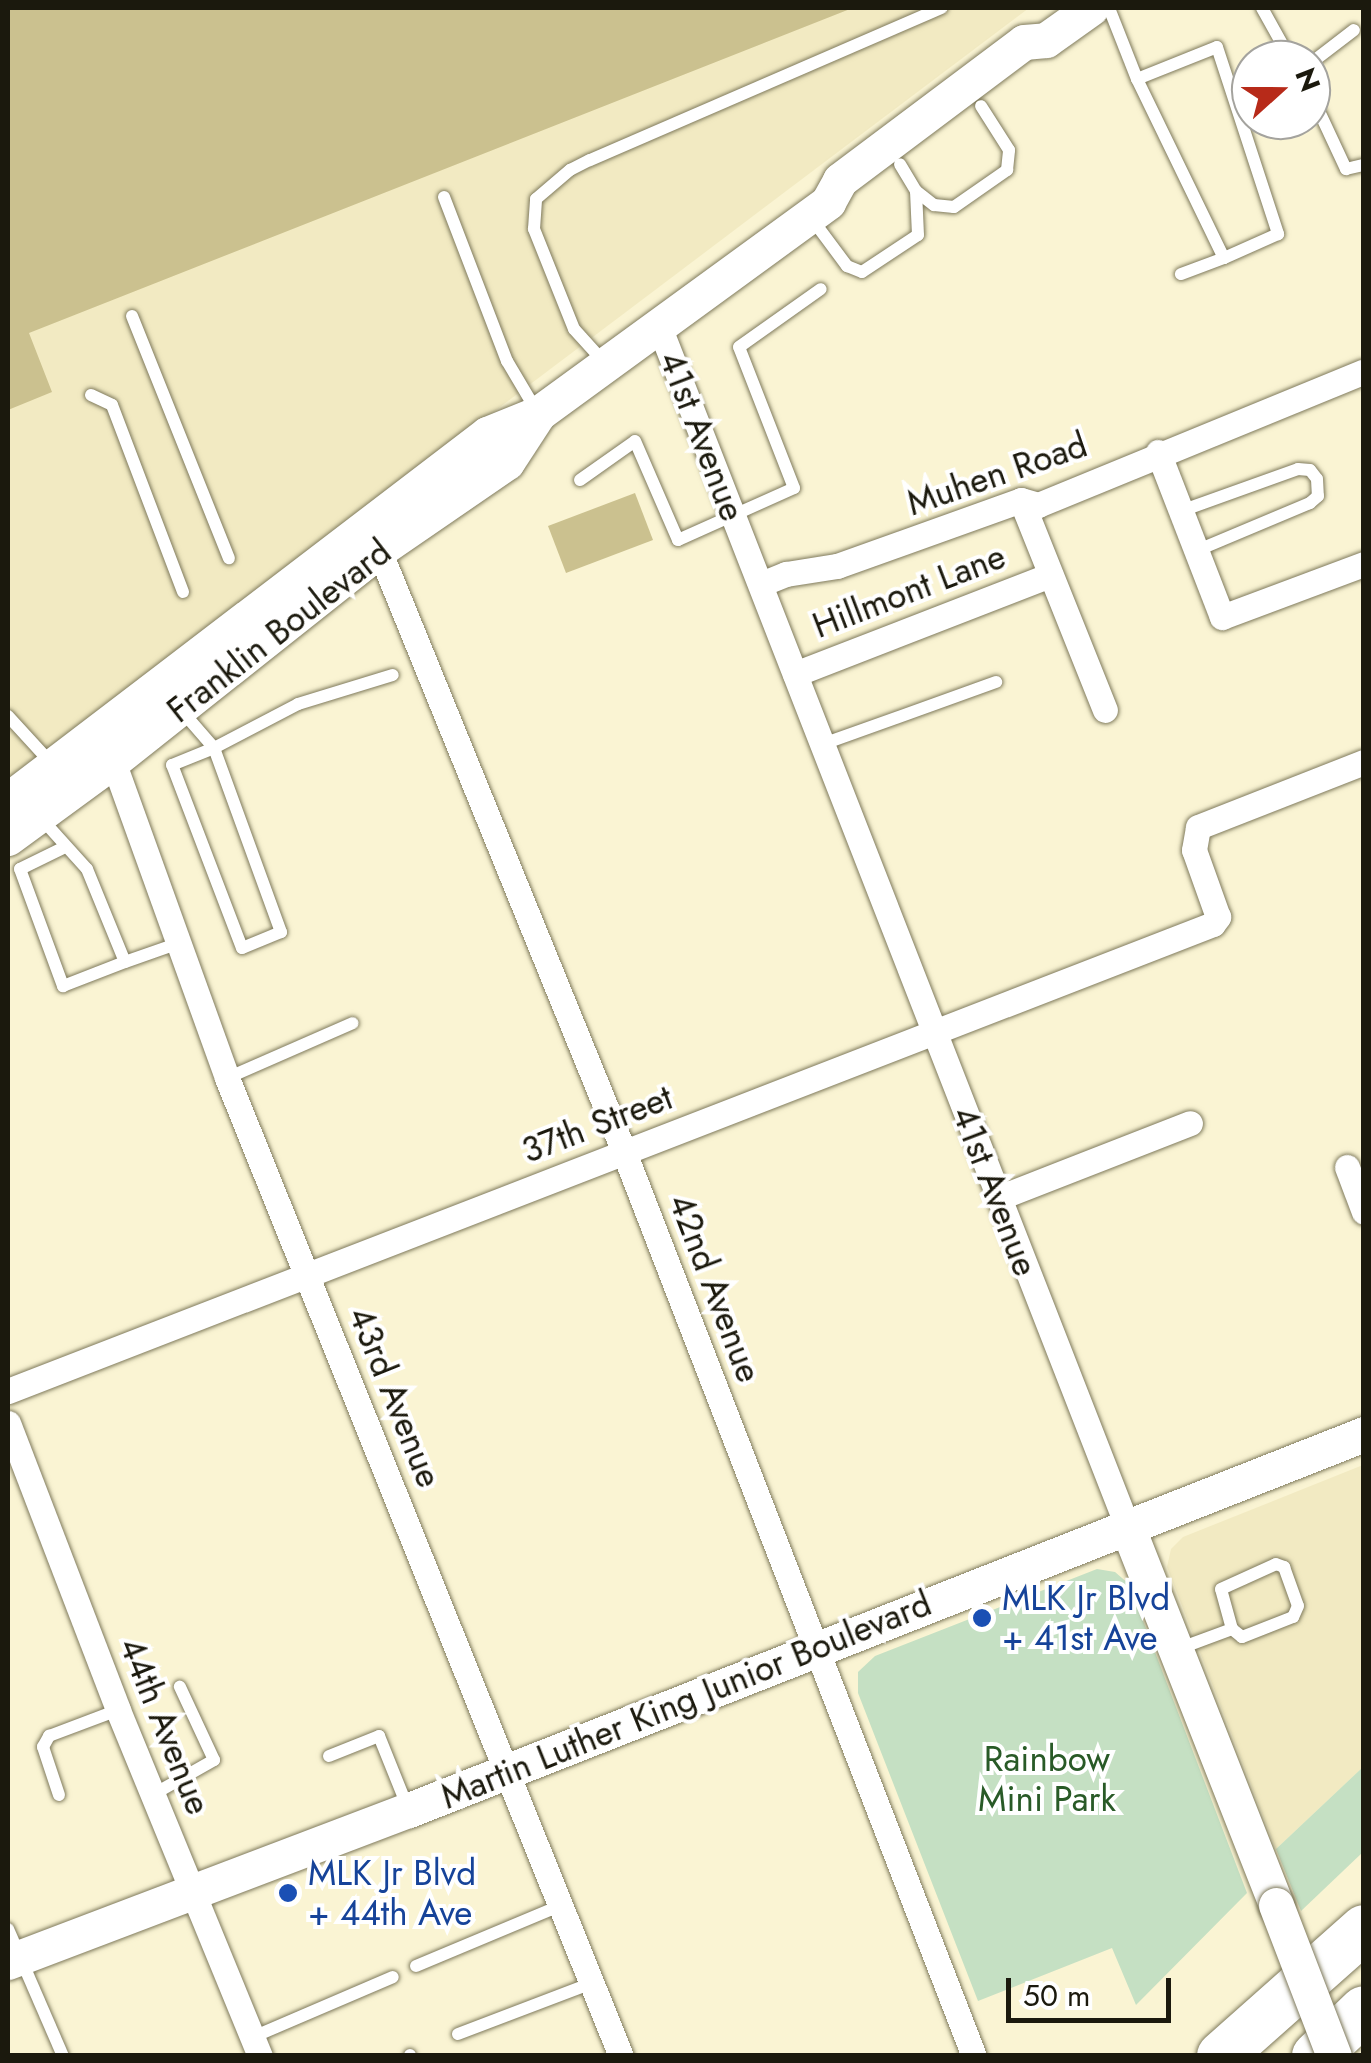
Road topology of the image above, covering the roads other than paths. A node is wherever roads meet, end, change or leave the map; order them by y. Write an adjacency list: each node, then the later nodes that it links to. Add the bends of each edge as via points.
1 (942, 8): 21 (lane, via 590,160 536,199 534,229 574,330)
2 (1091, 8): 6 (main road, Franklin Boulevard)
3 (1108, 8): 9 (lane)
4 (1262, 8): 7 (lane)
5 (1354, 30): 8 (lane)
6 (1046, 40): 10 (main road, Franklin Boulevard, via 1040,61); 15 (main road, Franklin Boulevard, via 1024,42 886,144 840,180)
7 (1280, 40)
8 (1331, 48)
9 (1137, 79): 16 (lane); 16 (lane, via 1218,47 1278,234)
10 (981, 106): 13 (main road, Franklin Boulevard); 13 (lane, via 1009,150 1007,170 954,207 934,206)
11 (1331, 137): 12 (lane, via 1346,169)
12 (1364, 165)
13 (908, 178): 15 (main road, Franklin Boulevard); 15 (lane, via 918,235 862,272 847,266)
14 (444, 197): 24 (lane, via 507,361)
15 (819, 209): 20 (main road, Franklin Boulevard)
16 (1224, 258): 17 (lane)
17 (1181, 274)
18 (820, 289): 29 (lane, via 739,347 794,488)
19 (132, 316): 32 (lane)
20 (660, 326): 21 (main road, Franklin Boulevard); 29 (street, 41st Avenue)
21 (606, 364): 24 (main road, Franklin Boulevard)
22 (1363, 372): 25 (street, Muhen Road)
23 (92, 395): 36 (lane, via 112,404)
24 (539, 413): 30 (main road, Franklin Boulevard, via 507,462); 47 (main road, Franklin Boulevard, via 487,434)
25 (1158, 452): 27 (street, Muhen Road, via 1038,505); 28 (street)
26 (580, 480): 29 (lane, via 635,441 678,540)
27 (1021, 500): 34 (street, Hillmont Lane); 35 (street, Muhen Road, via 837,566)
28 (1181, 511): 31 (street); 31 (lane, via 1298,469 1310,470 1317,480 1318,496 1310,503)
29 (732, 518): 35 (street, 41st Avenue)
30 (380, 550): 40 (main road, Franklin Boulevard); 57 (street, 42nd Avenue)
31 (1196, 551): 33 (street, via 1222,617)
32 (229, 558)
33 (1364, 564)
34 (1050, 575): 37 (street, Hillmont Lane); 41 (street, Hillmont Lane)
35 (760, 584): 37 (street, 41st Avenue)
36 (183, 592)
37 (794, 674): 43 (street, 41st Avenue)
38 (393, 675): 44 (lane, via 298,704)
39 (996, 682): 43 (lane)
40 (180, 708): 44 (lane); 45 (main road, Franklin Boulevard)
41 (1104, 710)
42 (8, 716): 47 (lane)
43 (823, 744): 54 (street, 41st Avenue)
44 (214, 748): 44 (lane, via 281,932 242,948 172,765)
45 (113, 762): 48 (main road, Franklin Boulevard); 51 (street, 43rd Avenue)
46 (1364, 762): 54 (street, 37th Street, via 1198,828 1194,850 1218,917 1213,924)
47 (52, 765): 48 (main road, Franklin Boulevard)
48 (23, 808): 49 (main road, Franklin Boulevard); 50 (lane)
49 (8, 838)
50 (65, 847): 52 (lane, via 87,868); 52 (lane, via 20,869 63,986)
51 (180, 944): 52 (lane); 55 (street, 43rd Avenue)
52 (125, 962)
53 (353, 1022): 55 (lane)
54 (933, 1030): 57 (street, 37th Street); 59 (street, 41st Avenue)
55 (228, 1078): 61 (street, 43rd Avenue)
56 (1190, 1123): 59 (street)
57 (624, 1152): 61 (street, 37th Street); 67 (street, 42nd Avenue)
58 (1346, 1167): 60 (street)
59 (998, 1198): 65 (street, 41st Avenue)
60 (1364, 1212)
61 (308, 1274): 62 (street, 37th Street); 72 (street, 43rd Avenue)
62 (8, 1391)
63 (8, 1423): 70 (street, 44th Avenue)
64 (1364, 1434): 65 (main road, Martin Luther King Junior Boulevard)
65 (1126, 1526): 67 (main road, Martin Luther King Junior Boulevard); 68 (main road, 41st Avenue)
66 (1232, 1630): 66 (lane, via 1221,1589 1276,1564 1284,1567 1298,1606 1293,1617 1242,1637); 68 (lane)
67 (818, 1648): 72 (main road, Martin Luther King Junior Boulevard); 88 (street, 42nd Avenue)
68 (1176, 1650): 91 (main road, 41st Avenue, bridge)
69 (180, 1687): 73 (lane, via 214,1760)
70 (118, 1710): 73 (street, 44th Avenue); 74 (lane, via 49,1736 42,1747)
71 (329, 1756): 75 (lane, via 380,1736)
72 (509, 1771): 75 (main road, Martin Luther King Junior Boulevard); 77 (street, 43rd Avenue)
73 (154, 1794): 76 (street, 44th Avenue)
74 (59, 1795)
75 (408, 1810): 76 (main road, Martin Luther King Junior Boulevard)
76 (195, 1890): 79 (main road, Martin Luther King Junior Boulevard); 85 (street, 44th Avenue)
77 (562, 1906): 80 (lane); 82 (street, 43rd Avenue)
78 (1364, 1929): 89 (highway)
79 (12, 1949): 86 (lane)
80 (416, 1966)
81 (393, 1978): 85 (lane)
82 (592, 1983): 84 (lane); 87 (street, 43rd Avenue)
83 (1364, 2010): 90 (highway)
84 (458, 2034)
85 (257, 2046)
86 (63, 2056)
87 (620, 2056)
88 (974, 2056)
89 (1220, 2056)
90 (1316, 2056)
91 (1334, 2056)

